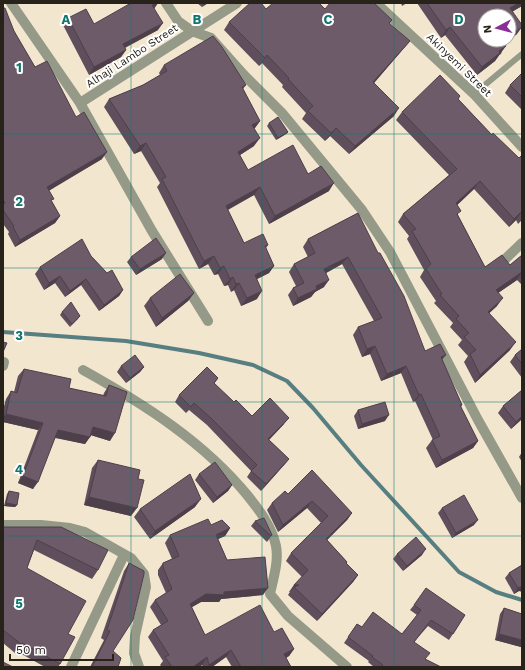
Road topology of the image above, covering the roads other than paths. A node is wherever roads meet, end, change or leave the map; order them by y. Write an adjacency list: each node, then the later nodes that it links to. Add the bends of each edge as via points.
1 (11, 3): 8 (street)
2 (166, 3): 5 (street, via 178,21)
3 (237, 3): 5 (street, Alhaji Lambo Street)
4 (376, 3): 7 (street, Akinyemi Street)
5 (192, 31): 8 (street, Alhaji Lambo Street); 14 (street, via 211,38 282,113 362,210 390,252)
6 (522, 54): 7 (lane)
7 (474, 94): 9 (street, Akinyemi Street)
8 (80, 103): 12 (street, via 152,231)
9 (522, 147)
10 (522, 243): 11 (street)
11 (504, 261)
12 (208, 321)
13 (83, 370): 19 (street, via 142,405 224,467 258,508 271,529 277,559 270,594 288,616)
14 (522, 498)
15 (3, 525): 16 (street, via 70,528 85,532)
16 (124, 555): 17 (street); 18 (street, via 131,558 144,574 146,586 135,636 134,653)
17 (71, 667)
18 (139, 667)
19 (347, 667)

